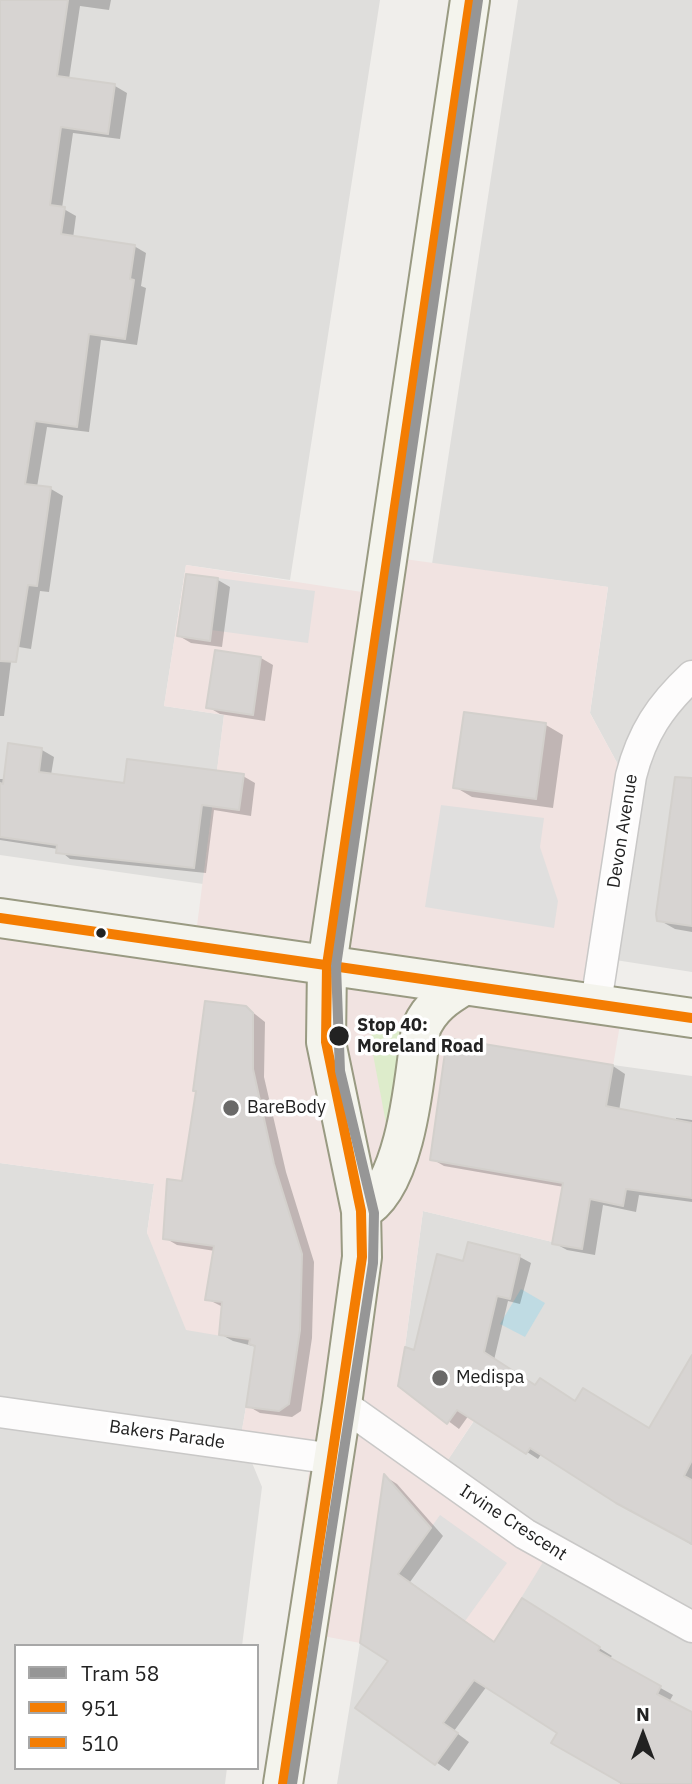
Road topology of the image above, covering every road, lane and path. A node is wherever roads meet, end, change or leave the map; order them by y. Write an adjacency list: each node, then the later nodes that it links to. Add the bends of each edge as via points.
1 (470, 0): 4 (main road)
2 (692, 676): 6 (street, Devon Avenue, via 666,701 638,749)
3 (0, 918): 4 (main road)
4 (327, 965): 5 (main road); 8 (main road, via 326,1042)
5 (465, 985): 6 (main road); 8 (main road, via 436,1003 426,1016 404,1145 373,1205)
6 (596, 1003): 7 (main road)
7 (692, 1018)
8 (361, 1211): 9 (main road, via 362,1256)
9 (342, 1405): 11 (main road); 12 (street, Irvine Crescent, via 525,1534)
10 (0, 1412): 11 (street, Bakers Parade)
11 (334, 1459): 13 (main road)
12 (692, 1627)
13 (283, 1784)

